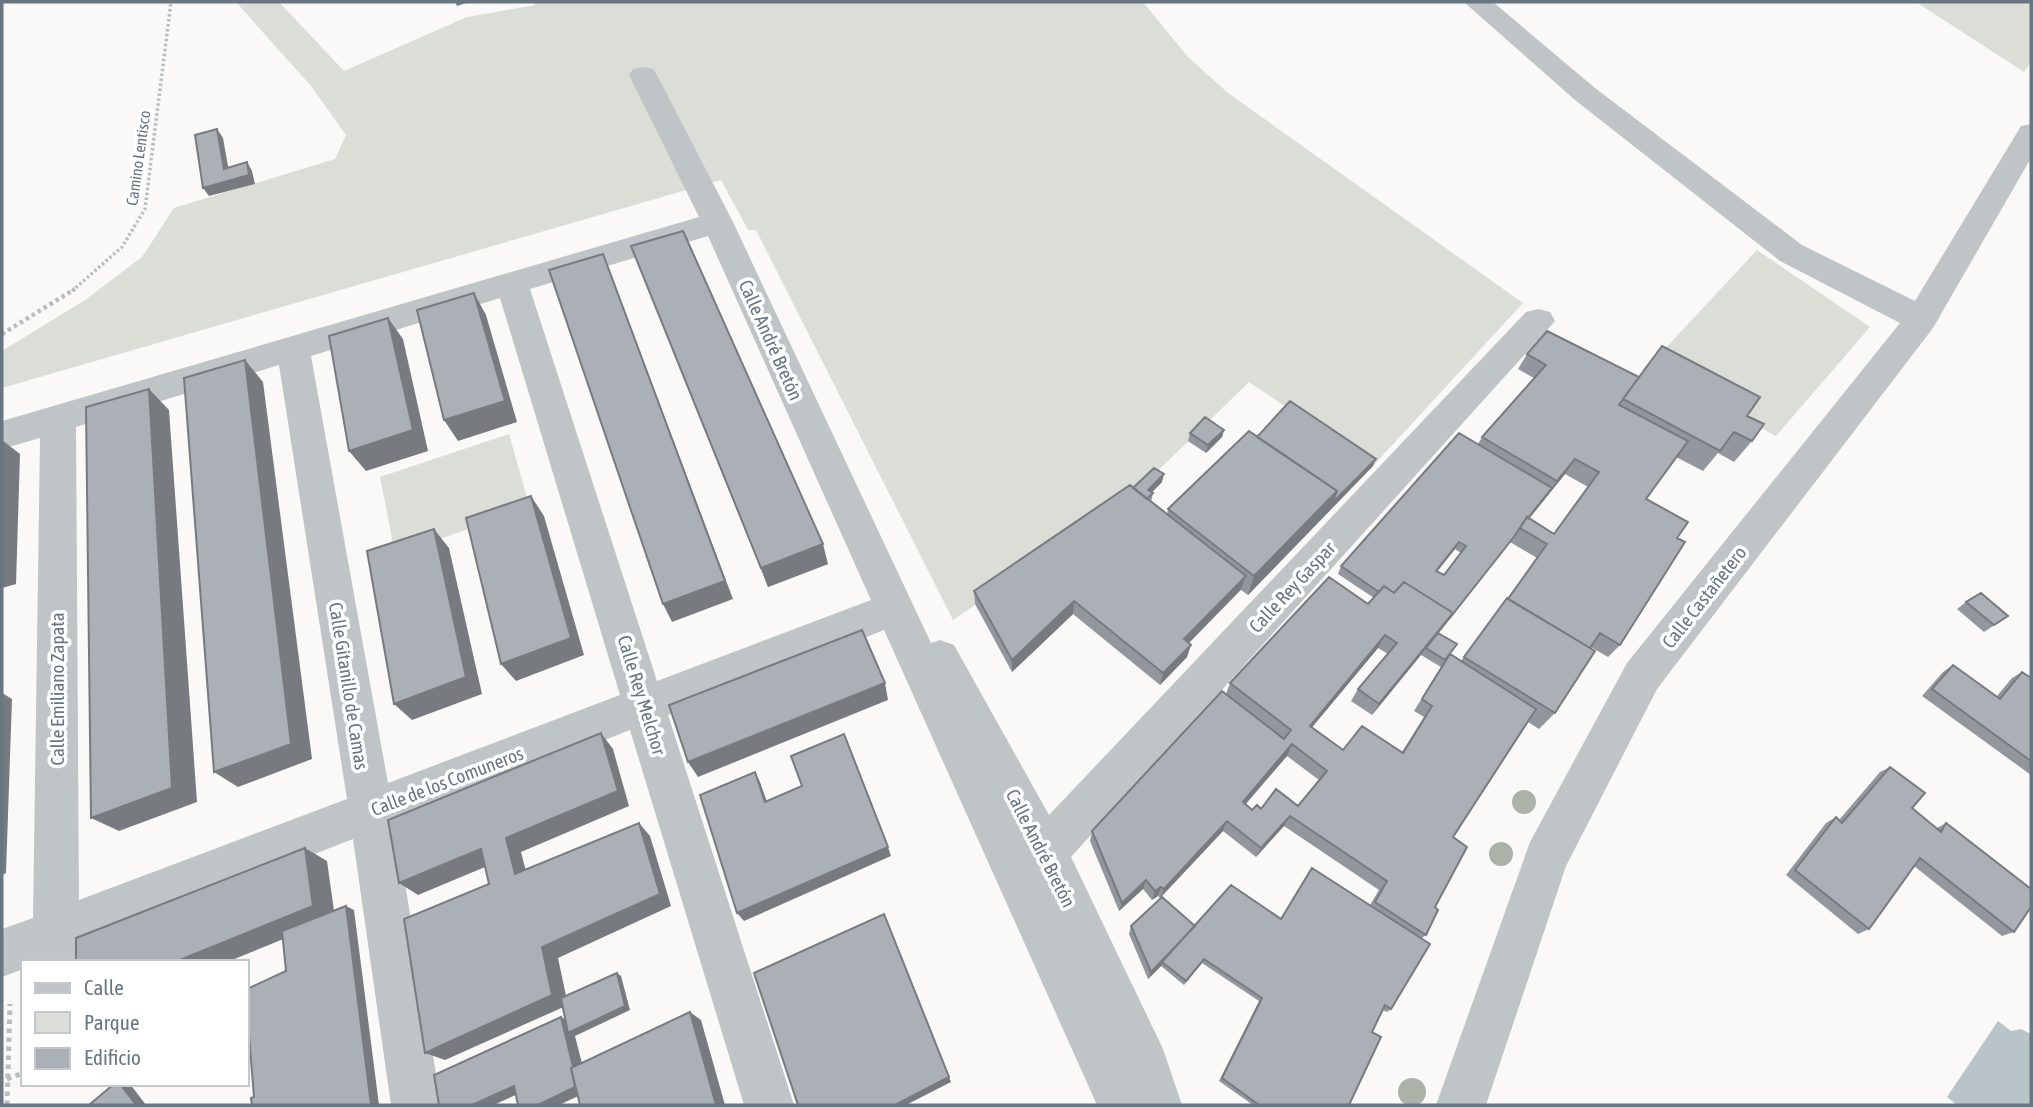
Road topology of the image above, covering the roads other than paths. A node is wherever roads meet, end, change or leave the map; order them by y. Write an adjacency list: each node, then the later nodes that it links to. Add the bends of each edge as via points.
1 (1477, 2): 6 (street, via 1585,94 1791,253)
2 (643, 75): 4 (street, Calle André Bretón)
3 (2031, 133): 6 (street, Calle Castañetero)
4 (717, 222): 5 (street); 11 (street, Calle André Bretón)
5 (512, 285): 8 (street); 12 (street, Calle Rey Melchor)
6 (1920, 320): 21 (street, Calle Castañetero, via 1643,676 1546,858)
7 (1538, 321): 14 (street, Calle Rey Gaspar)
8 (293, 349): 9 (street); 13 (street, Calle Gitanillo de Camas)
9 (58, 417): 10 (street); 15 (street, Calle Emiliano Zapata)
10 (2, 435)
11 (893, 609): 12 (street, Calle de los Comuneros); 14 (street, Calle André Bretón, via 945,664); 19 (street, Calle André Bretón)
12 (645, 703): 13 (street, Calle de los Comuneros); 18 (street, Calle Rey Melchor)
13 (371, 811): 15 (street, Calle de los Comuneros); 17 (street, Calle Gitanillo de Camas)
14 (1045, 852): 20 (street, Calle André Bretón, via 1145,1067)
15 (56, 946): 16 (street, Calle de los Comuneros)
16 (30, 960)
17 (415, 1105)
18 (769, 1105)
19 (1123, 1105)
20 (1157, 1105)
21 (1461, 1105)

